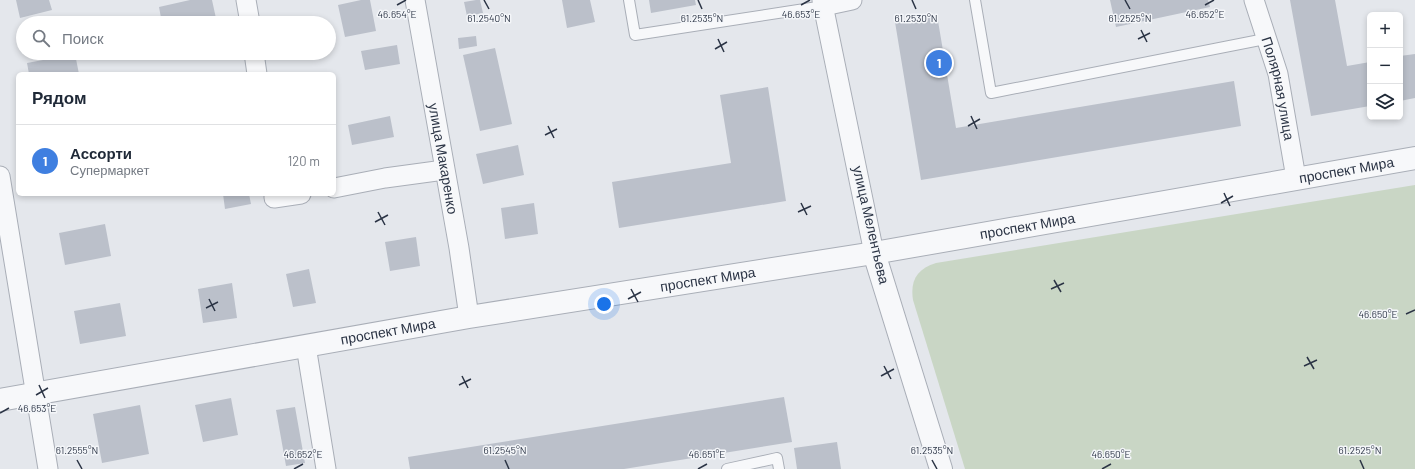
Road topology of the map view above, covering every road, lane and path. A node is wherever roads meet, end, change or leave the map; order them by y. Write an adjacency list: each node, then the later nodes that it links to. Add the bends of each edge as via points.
1 (246, 0): 8 (street)
2 (415, 0): 13 (street, улица Макаренко)
3 (629, 0): 7 (lane, via 635,35)
4 (852, 0): 7 (street)
5 (975, 0): 9 (lane, via 991,93)
6 (1254, 0): 9 (street, Полярная улица)
7 (823, 3): 19 (street, улица Мелентьева)
8 (249, 16)
9 (1265, 39): 15 (street, Полярная улица, via 1278,74)
10 (255, 60): 11 (street)
11 (257, 72)
12 (1415, 158): 15 (street, проспект Мира)
13 (444, 170): 16 (street); 20 (street, улица Макаренко)
14 (0, 176): 22 (street)
15 (1296, 178): 19 (street, проспект Мира)
16 (336, 188)
17 (274, 196): 18 (street)
18 (288, 196)
19 (874, 253): 20 (street, проспект Мира); 28 (street, улица Мелентьева)
20 (469, 317): 21 (street, проспект Мира)
21 (306, 346): 22 (street, проспект Мира); 25 (street)
22 (36, 394): 23 (street, проспект Мира); 24 (street)
23 (0, 400)
24 (48, 469)
25 (326, 469)
26 (727, 469): 27 (lane, via 777,458)
27 (779, 469)
28 (941, 469)

